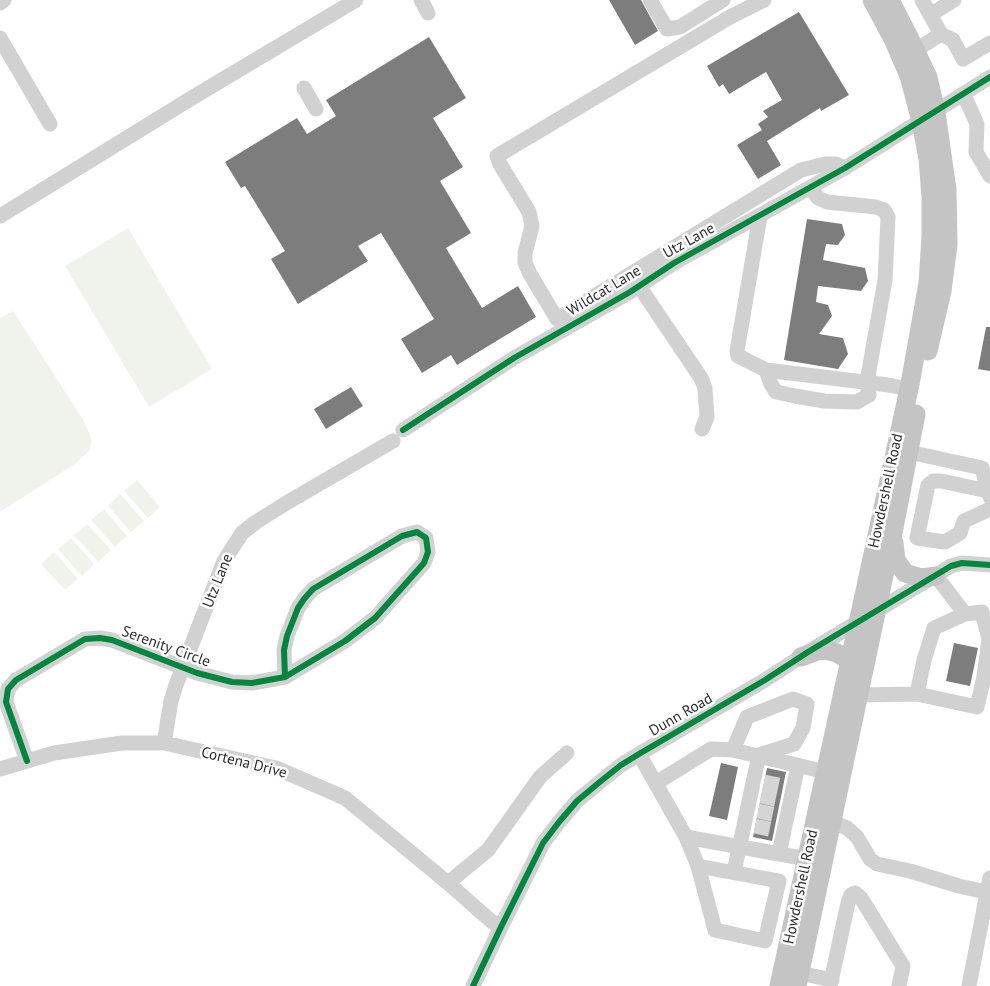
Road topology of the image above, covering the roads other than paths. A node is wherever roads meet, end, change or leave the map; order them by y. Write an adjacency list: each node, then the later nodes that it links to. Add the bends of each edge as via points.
1 (4, 0): 9 (street)
2 (356, 0): 24 (street)
3 (650, 0): 4 (street, via 667,29 680,28)
4 (723, 0)
5 (764, 0): 21 (street, Wildcat Lane, via 723,21 497,156 529,212 532,226 525,263 530,274 557,319 801,170 825,164)
6 (872, 0): 19 (main road, Howdershell Road)
7 (890, 0): 14 (main road, Howdershell Road)
8 (922, 0): 10 (street)
9 (0, 3)
10 (942, 6): 11 (street)
11 (941, 34): 13 (street, via 953,40 964,59); 14 (street)
12 (0, 38): 20 (street)
13 (990, 43)
14 (916, 50): 19 (main road, Howdershell Road, via 928,77)
15 (990, 78): 17 (street, Utz Lane)
16 (304, 88): 18 (street)
17 (964, 95): 19 (street, Utz Lane); 22 (street, via 977,124 976,152)
18 (316, 109)
19 (929, 117): 21 (street, Utz Lane); 29 (main road, Howdershell Road, via 931,236 928,283); 31 (main road, Howdershell Road, via 947,190 948,245 942,291)
20 (50, 124)
21 (845, 168): 23 (street, Utz Lane)
22 (990, 176)
23 (811, 188): 25 (street, Utz Lane); 28 (street, via 818,198 827,202 876,207 884,210 888,217 885,280)
24 (0, 216)
25 (760, 216): 26 (street, Utz Lane); 27 (street, via 737,351 738,356)
26 (638, 286): 30 (street, via 706,388 707,417); 42 (street, Utz Lane, via 514,358 398,436 242,533 224,561)
27 (766, 370): 28 (street); 28 (street, via 776,392 824,401 857,402 868,395)
28 (867, 382): 29 (street)
29 (909, 389): 39 (main road, Howdershell Road)
30 (702, 429)
31 (908, 452): 32 (street, via 982,468); 34 (main road, Howdershell Road)
32 (985, 492): 33 (street, via 933,481 928,485 917,538 945,542 960,533 964,521)
33 (990, 509)
34 (894, 528): 36 (main road, via 896,560 901,569 922,578); 37 (main road, Howdershell Road)
35 (990, 565): 36 (street, Dunn Road, via 962,563)
36 (936, 576): 37 (street, Dunn Road); 38 (street)
37 (877, 611): 39 (street, Dunn Road); 45 (main road, Howdershell Road)
38 (965, 614): 44 (street, via 934,628); 46 (street, via 982,612 989,639)
39 (858, 623): 40 (street, Dunn Road); 41 (main road, Howdershell Road)
40 (801, 657): 41 (main road, via 832,650); 50 (street, Dunn Road)
41 (849, 664): 55 (main road, Howdershell Road)
42 (182, 667): 43 (street, Serenity Circle, via 232,682 252,683); 47 (street, Utz Lane, via 171,700); 52 (street, Serenity Circle, via 112,640 85,639 16,680 8,690 6,702)
43 (285, 677): 43 (street, Serenity Circle, via 375,618 424,563 428,552 426,538 417,532 402,536 313,589 298,608 287,636)
44 (918, 694): 45 (street); 46 (street)
45 (859, 695): 57 (main road, Howdershell Road)
46 (984, 708)
47 (164, 743): 52 (street, Cortena Drive, via 90,746); 64 (street, Cortena Drive, via 276,768 345,798)
48 (732, 750): 51 (street); 51 (street, via 747,717 793,699 807,704 803,728 794,744); 56 (street, via 711,749)
49 (567, 753): 64 (street, via 540,777 488,850)
50 (639, 754): 56 (street); 66 (street, Dunn Road, via 601,781 559,822 539,851)
51 (759, 756): 53 (street); 59 (street, via 754,802)
52 (27, 761): 54 (street, Cortena Drive)
53 (798, 765): 55 (street); 60 (street, via 783,809)
54 (0, 769)
55 (826, 772): 61 (main road, Howdershell Road)
56 (656, 783): 58 (street)
57 (832, 822): 65 (street, via 847,828 857,837 870,859 877,864 959,886); 67 (main road, Howdershell Road)
58 (686, 837): 59 (street); 62 (street)
59 (739, 846): 60 (street); 63 (street)
60 (779, 854): 61 (street)
61 (807, 859): 70 (main road, Howdershell Road)
62 (698, 866): 63 (street); 63 (street, via 715,930 765,941 779,881)
63 (734, 872)
64 (448, 883): 66 (street, Cortena Drive)
65 (989, 888): 72 (street)
66 (501, 927): 69 (street, Dunn Road)
67 (798, 980): 68 (street)
68 (831, 983): 71 (street, via 848,903 855,893 903,966)
69 (473, 986)
70 (779, 986)
71 (899, 986)
72 (968, 986)

